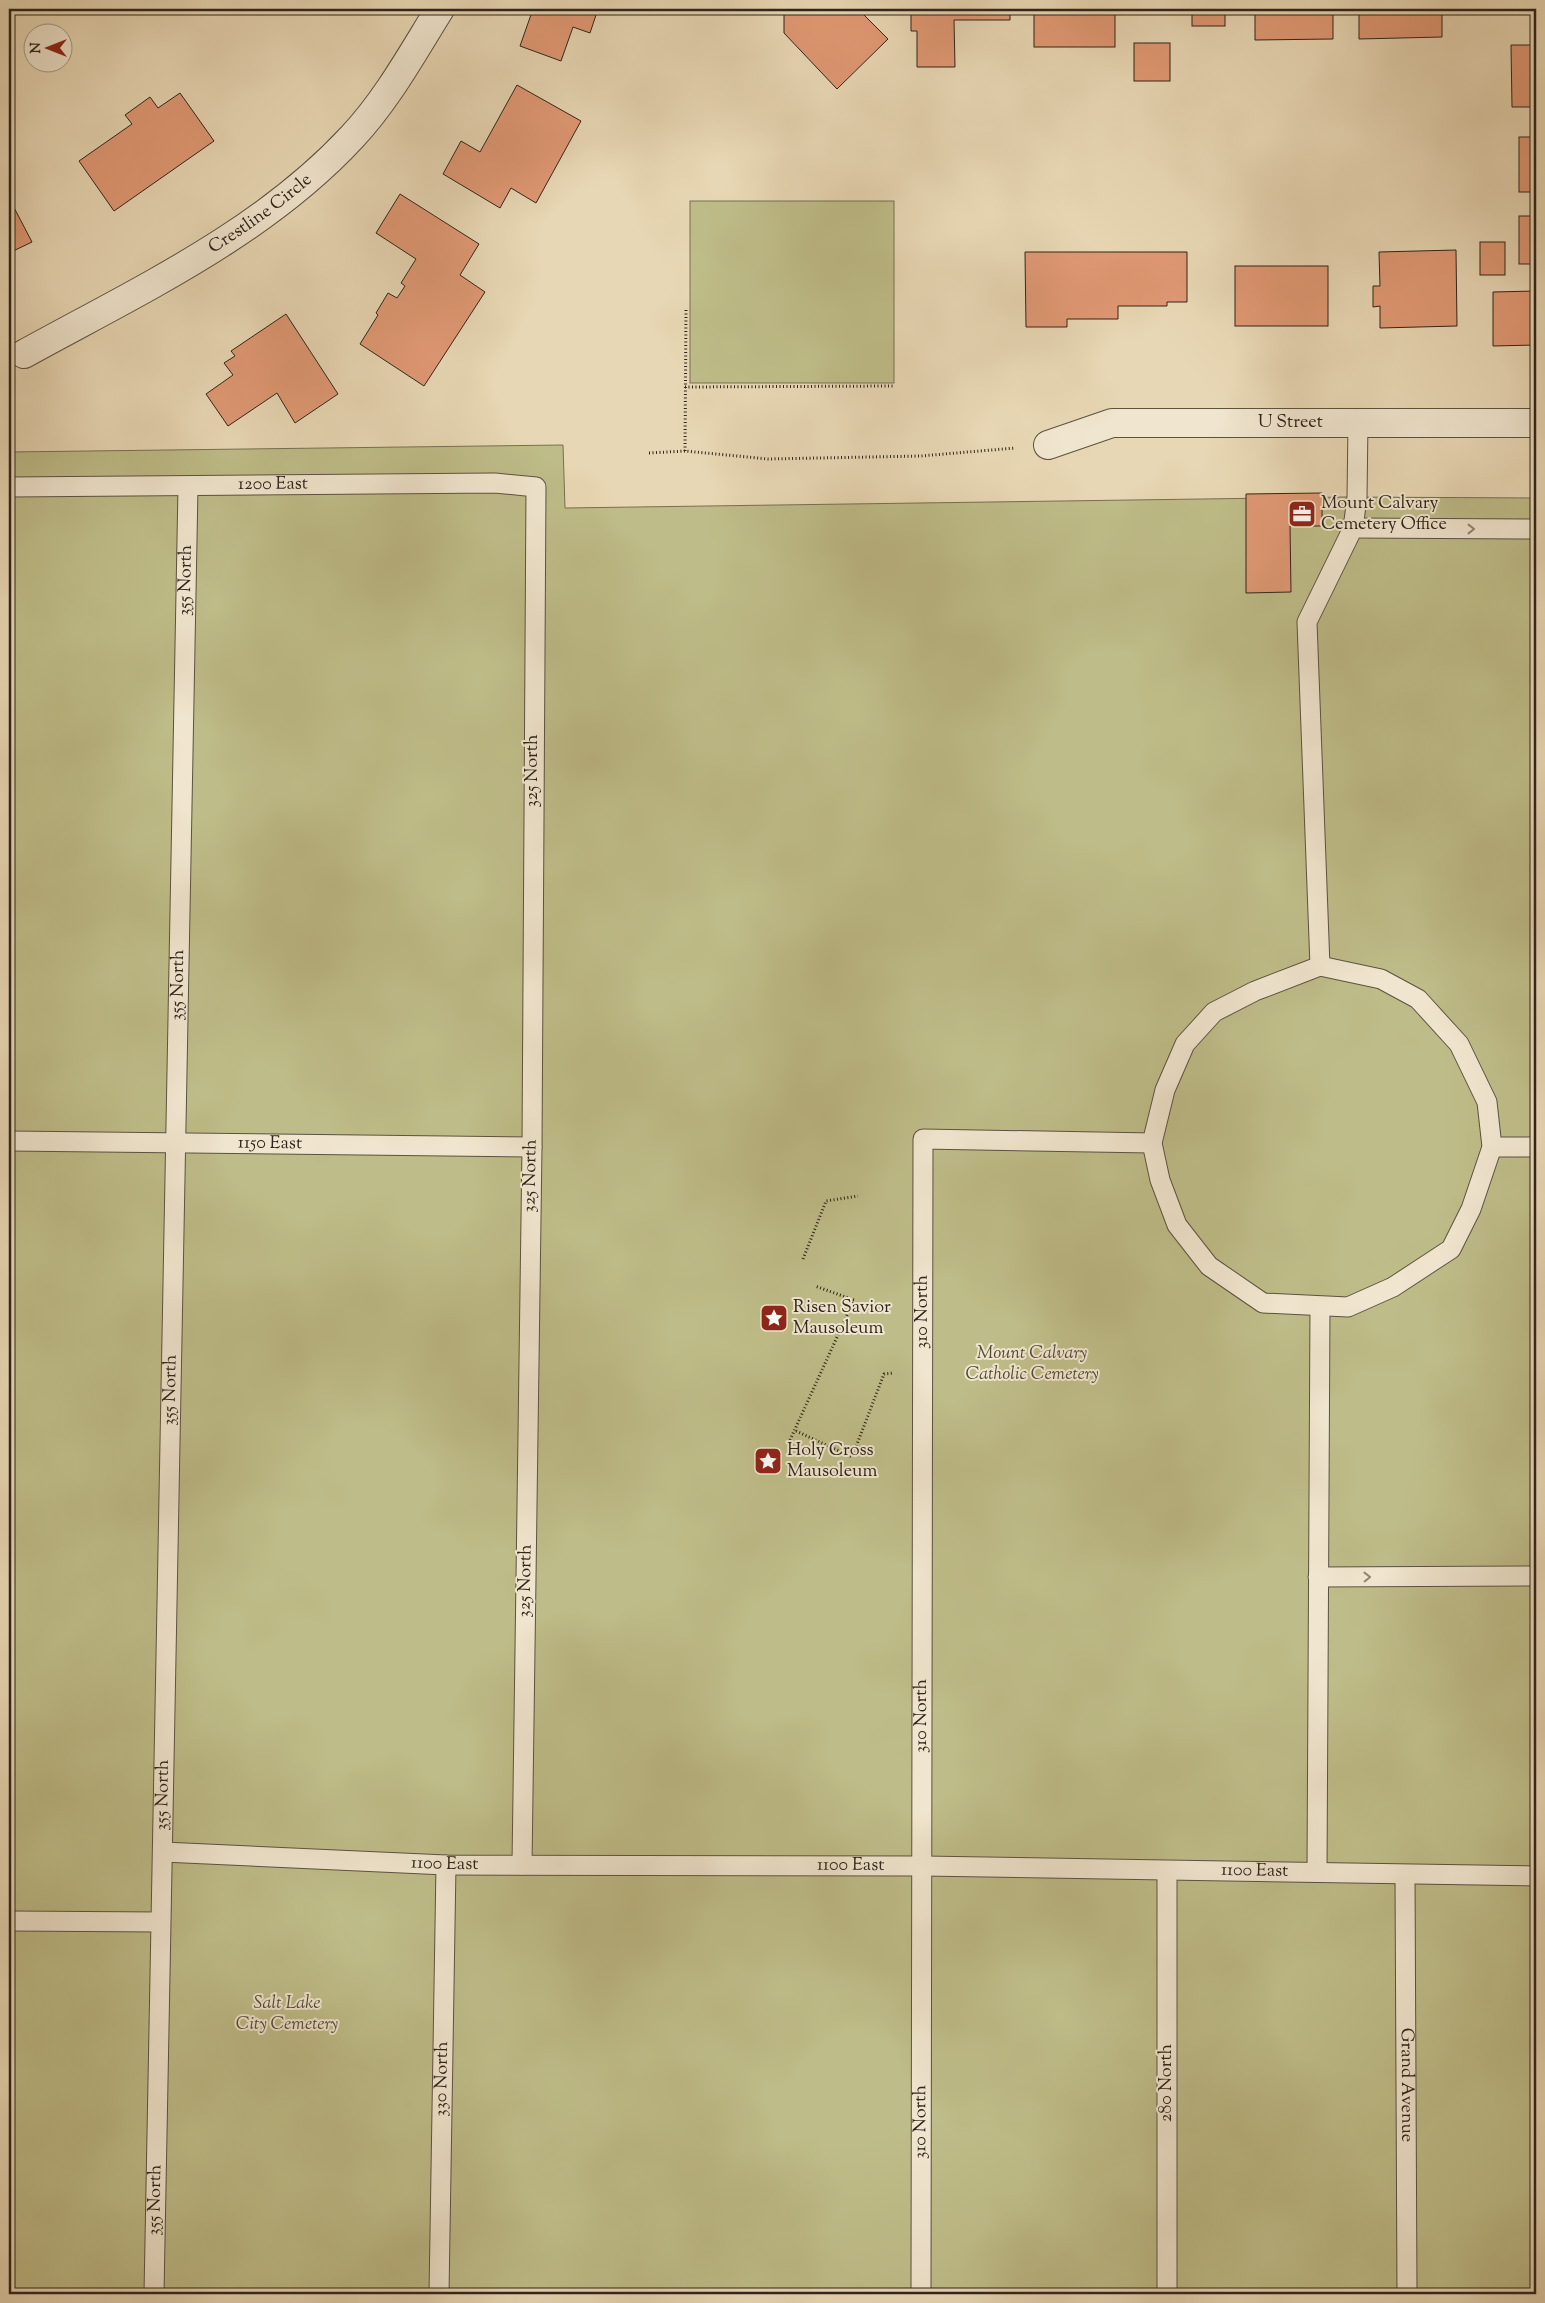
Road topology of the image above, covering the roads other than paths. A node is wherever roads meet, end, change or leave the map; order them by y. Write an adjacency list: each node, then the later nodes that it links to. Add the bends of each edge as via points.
1 (440, 9): 2 (street, Crestline Circle, via 390,88 353,137 307,180 226,242)
2 (24, 354)
3 (1358, 423): 4 (street, U Street); 5 (street, U Street, via 1112,423); 9 (lane, via 1357,498)
4 (1536, 423)
5 (1048, 445)
6 (9, 487): 7 (lane, 1200 East)
7 (188, 487): 8 (lane, 1200 East, via 495,483); 13 (lane, 355 North)
8 (536, 487): 15 (lane, 325 North)
9 (1353, 528): 10 (lane, one-way to 10); 11 (lane, via 1307,622)
10 (1536, 529)
11 (1320, 966): 14 (lane, via 1255,991 1214,1012 1185,1044 1165,1090); 16 (lane, via 1381,979 1418,999 1459,1044 1487,1102)
12 (9, 1140): 13 (lane, 1150 East)
13 (176, 1143): 15 (lane, 1150 East); 21 (lane, 355 North)
14 (1152, 1143): 18 (lane, via 1160,1180 1177,1225 1209,1266 1263,1303); 24 (lane, 310 North, via 923,1139)
15 (532, 1147): 23 (lane, 325 North)
16 (1492, 1147): 17 (lane); 18 (lane, via 1471,1209 1451,1249 1394,1286 1348,1307)
17 (1536, 1147)
18 (1320, 1307): 20 (lane)
19 (1536, 1576): 20 (lane, one-way to 19)
20 (1318, 1578): 26 (lane)
21 (164, 1852): 22 (lane, 1100 East); 30 (lane, 355 North)
22 (446, 1865): 23 (lane, 1100 East); 32 (lane, 330 North)
23 (522, 1865): 24 (lane, 1100 East)
24 (923, 1866): 25 (lane, 1100 East); 33 (lane, 310 North)
25 (1167, 1871): 26 (lane, 1100 East); 34 (lane, 280 North)
26 (1317, 1872): 27 (lane, 1100 East)
27 (1405, 1875): 28 (lane, 1100 East); 35 (lane, Grand Avenue)
28 (1536, 1876)
29 (9, 1921): 30 (lane)
30 (160, 1922): 31 (lane, 355 North)
31 (154, 2294)
32 (440, 2294)
33 (921, 2294)
34 (1167, 2294)
35 (1407, 2294)

